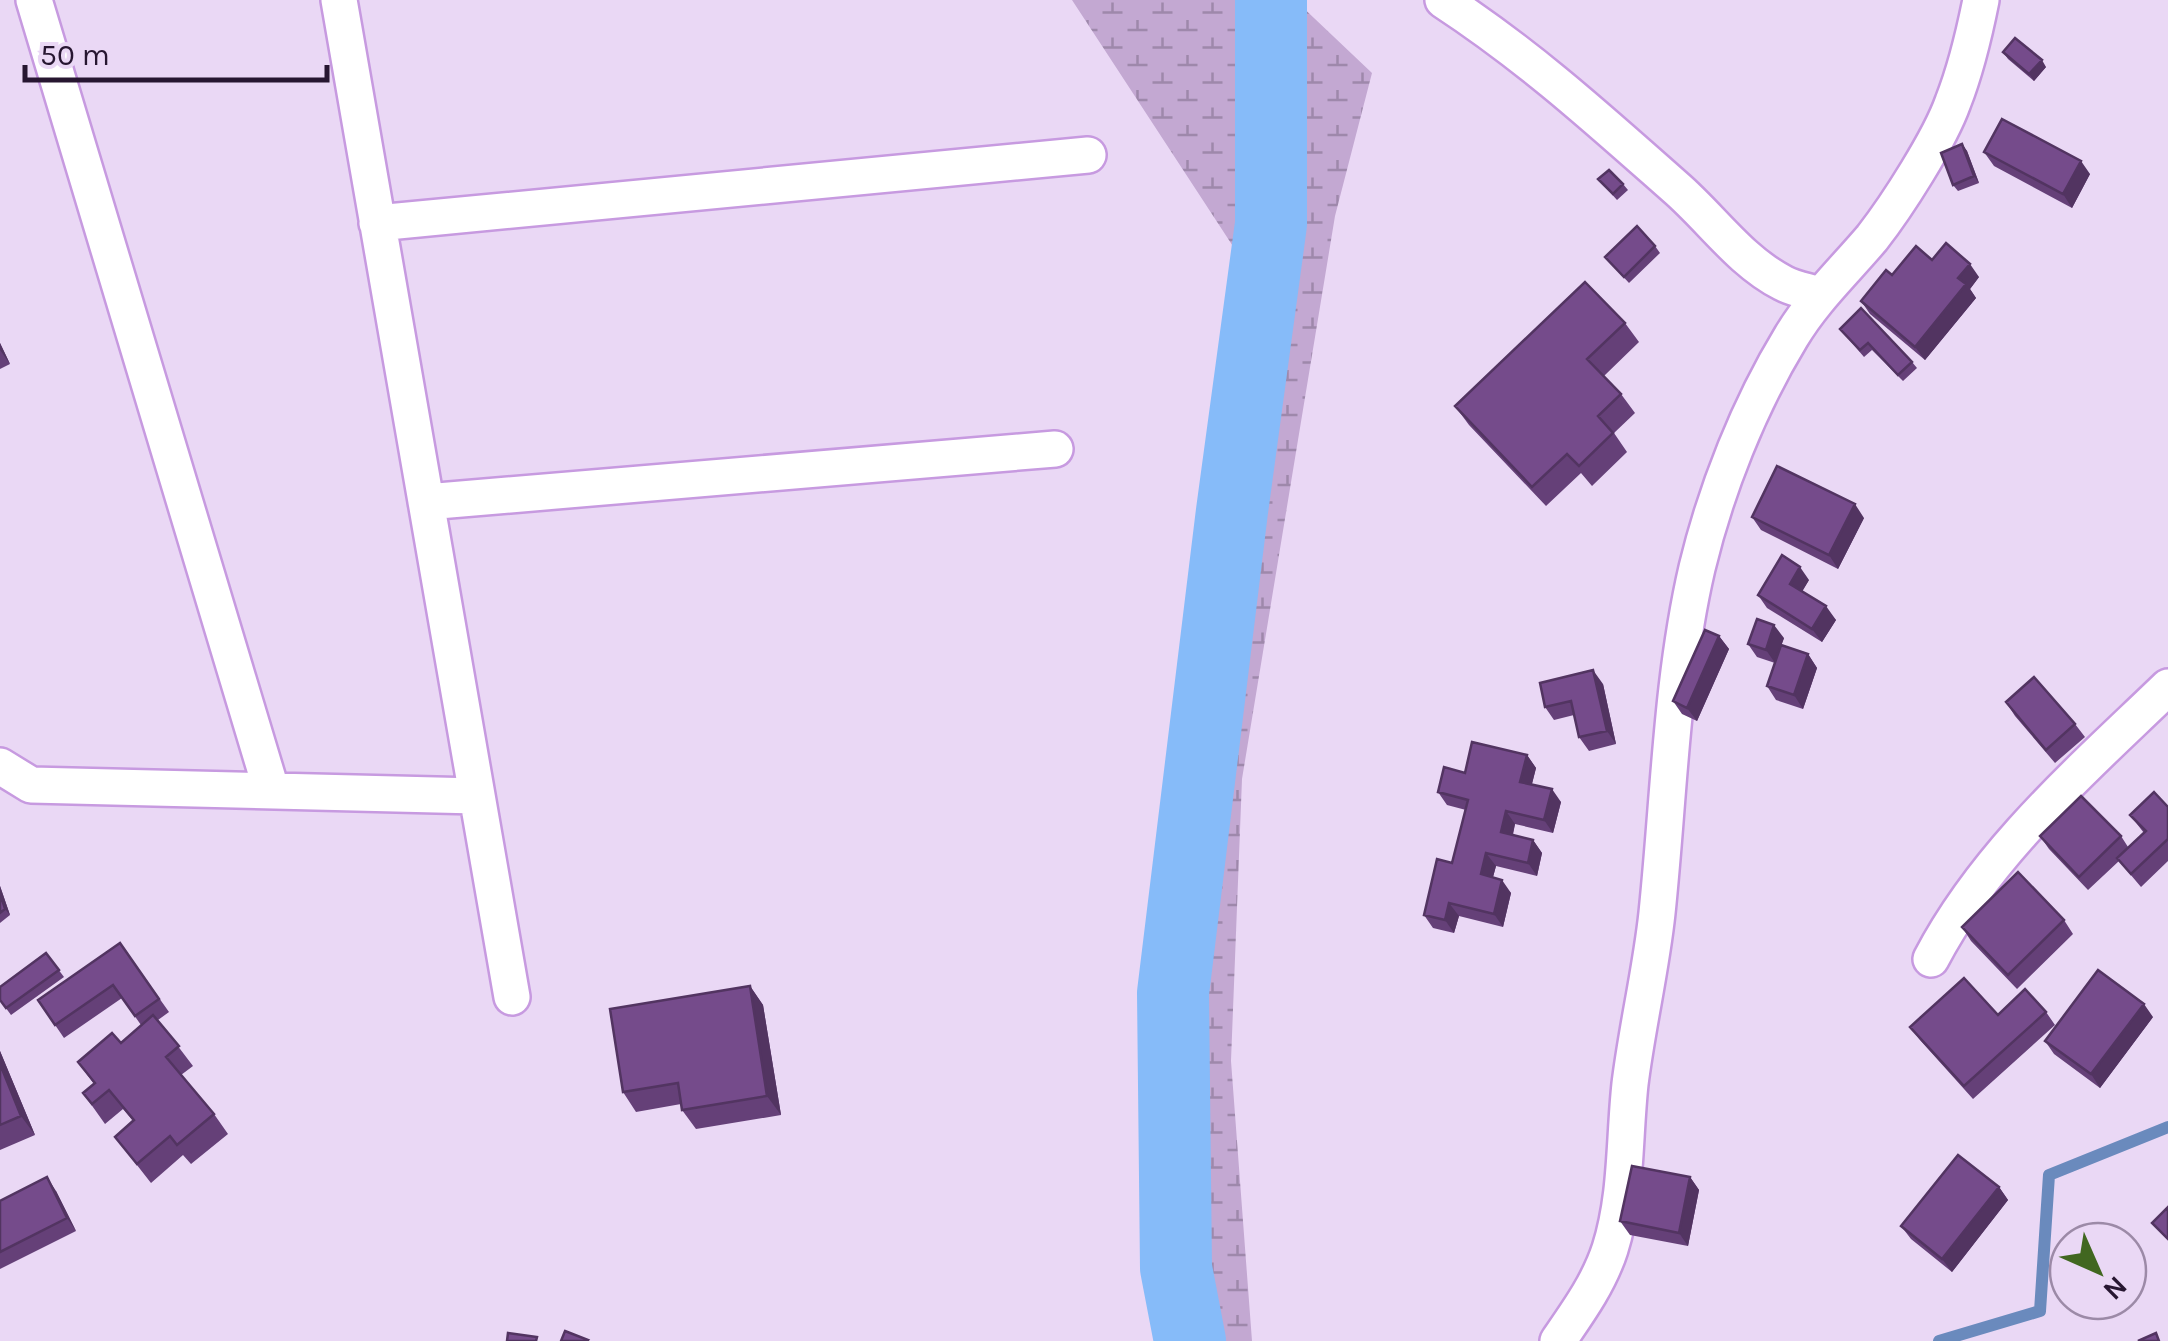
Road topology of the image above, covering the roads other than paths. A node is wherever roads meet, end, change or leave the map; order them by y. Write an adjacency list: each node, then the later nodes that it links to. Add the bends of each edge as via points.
1 (34, 0): 12 (street)
2 (339, 0): 6 (street)
3 (1443, 0): 7 (street, via 1562,86 1750,261 1785,284)
4 (1981, 0): 7 (street, via 1952,106 1872,237)
5 (1088, 155): 6 (street)
6 (377, 223): 9 (street)
7 (1820, 295): 16 (street, via 1765,386 1697,568 1673,725 1621,1201 1610,1250)
8 (1055, 449): 9 (street)
9 (426, 502): 13 (street)
10 (2168, 688): 14 (street, via 1981,879)
11 (0, 766): 12 (street, via 32,785)
12 (271, 790): 13 (street)
13 (477, 796): 15 (street)
14 (1932, 960)
15 (512, 998)
16 (1558, 1341)

